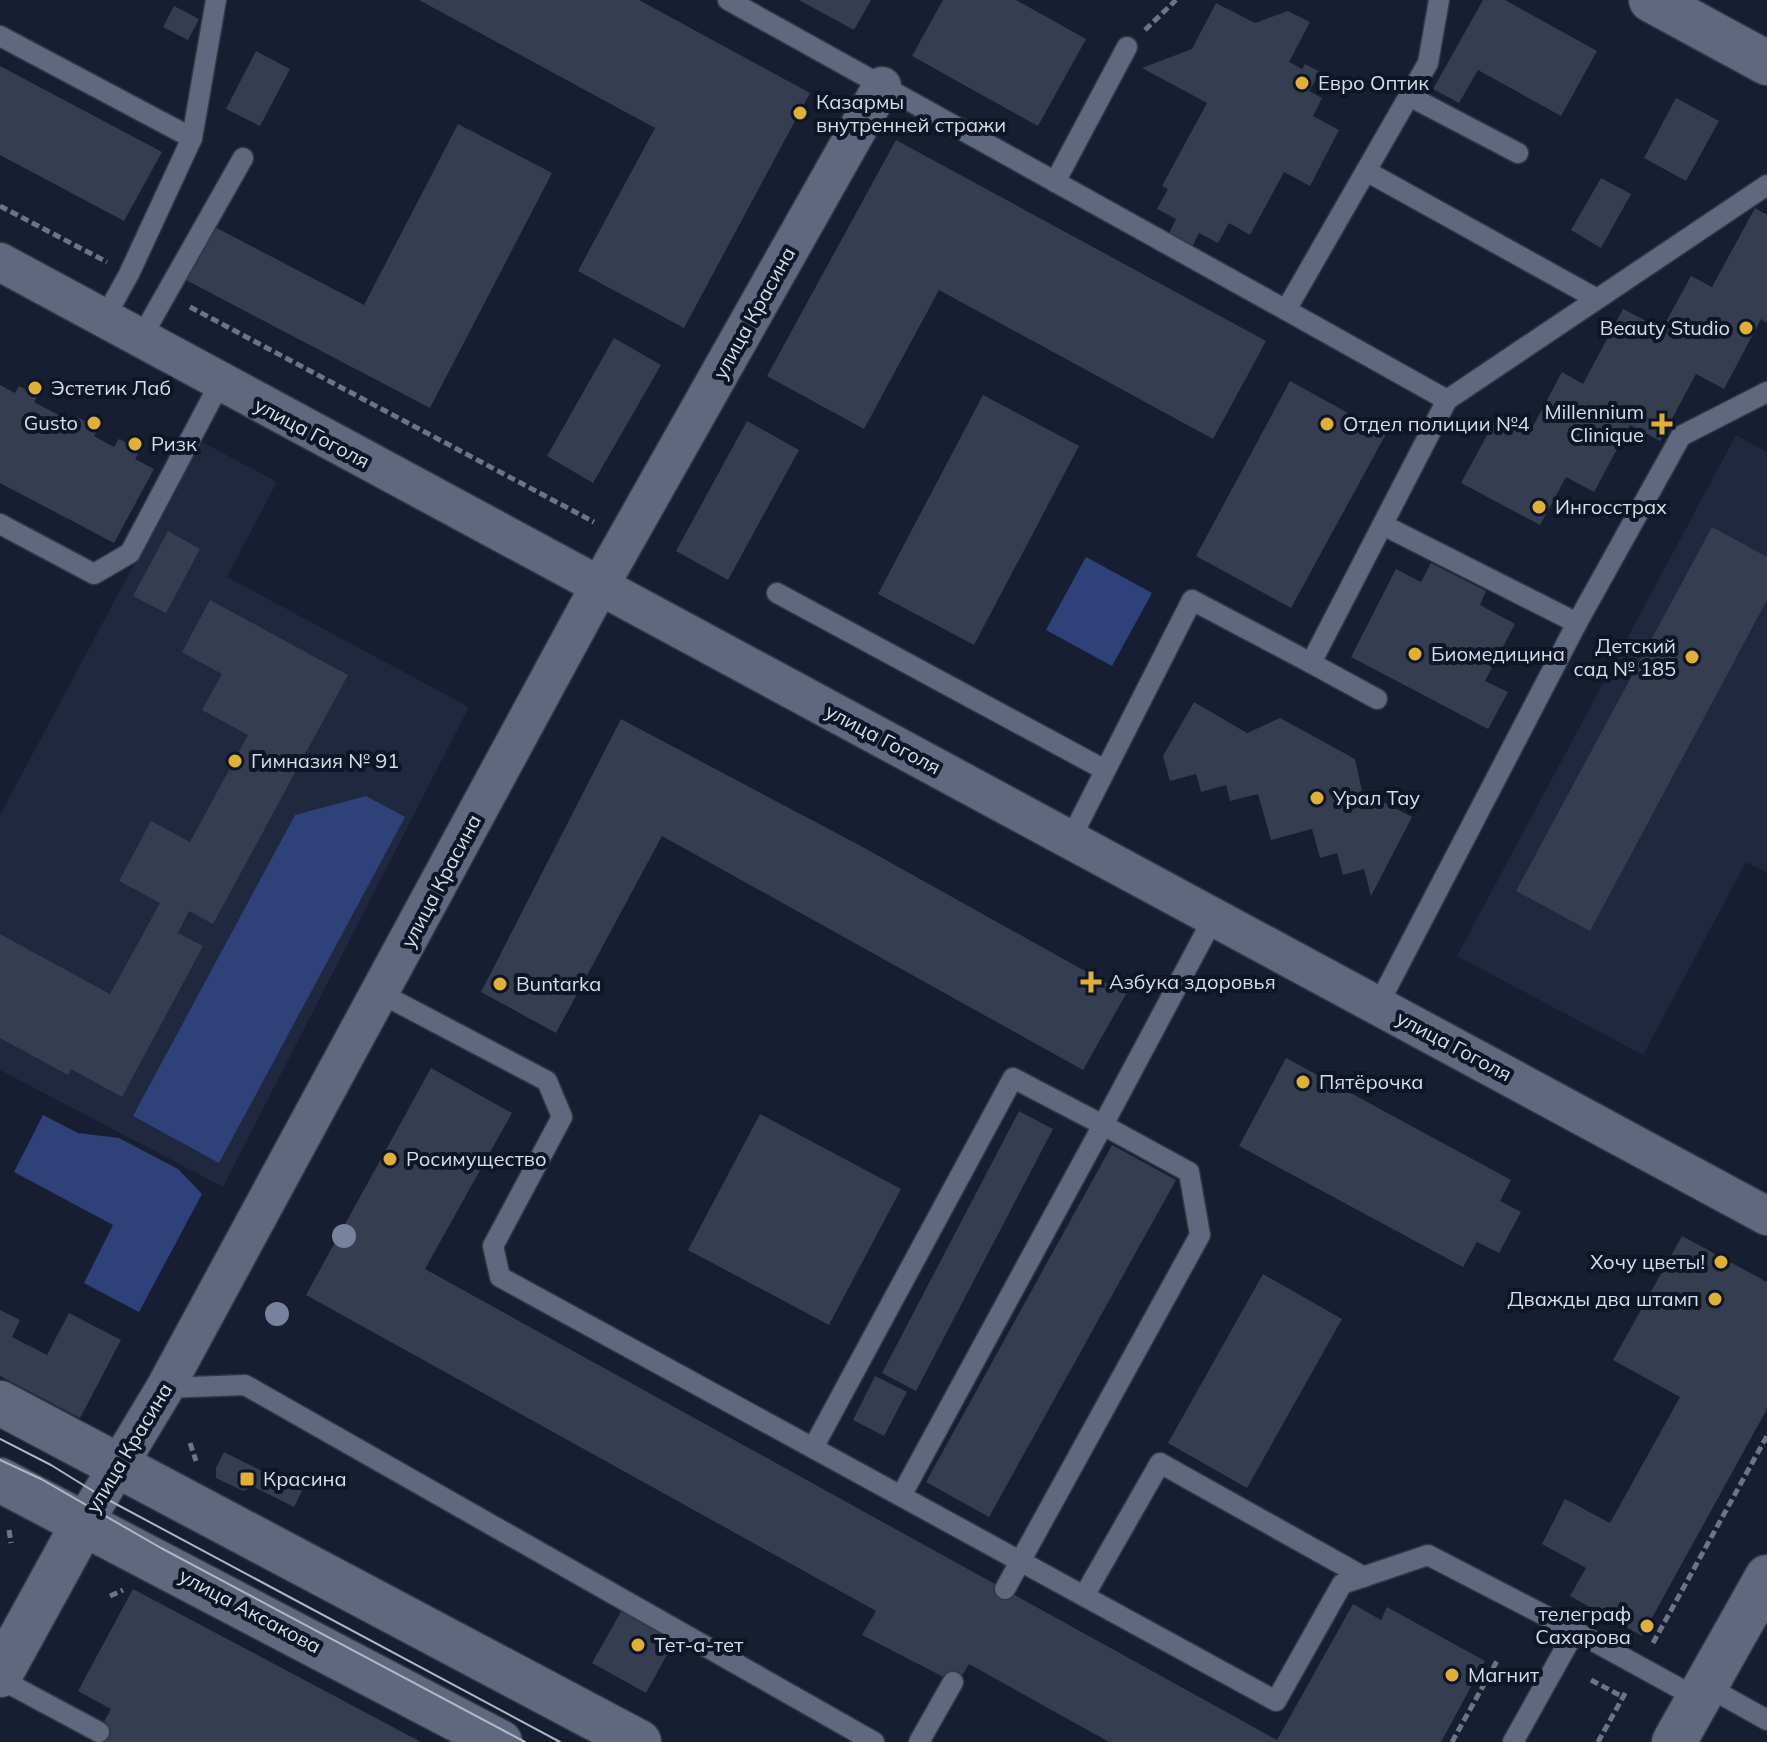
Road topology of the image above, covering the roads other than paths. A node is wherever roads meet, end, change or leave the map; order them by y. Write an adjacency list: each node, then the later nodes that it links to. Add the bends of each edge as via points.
1 (216, 0): 10 (lane)
2 (728, 0): 8 (lane)
3 (1439, 0): 9 (lane, via 1428,63)
4 (1651, 0): 7 (street)
5 (0, 36): 10 (lane)
6 (1127, 47): 14 (lane)
7 (1767, 63)
8 (882, 86): 14 (lane); 26 (street, улица Красина)
9 (1409, 96): 11 (lane); 13 (lane)
10 (192, 138): 19 (lane)
11 (1518, 153)
12 (243, 158): 20 (lane)
13 (1366, 171): 17 (lane); 18 (lane)
14 (1055, 182): 18 (lane)
15 (1767, 185): 17 (lane)
16 (0, 262): 19 (street, улица Гоголя)
17 (1597, 299): 23 (lane)
18 (1286, 310): 23 (lane)
19 (104, 319): 20 (street, улица Гоголя)
20 (141, 338): 21 (street, улица Гоголя)
21 (220, 383): 25 (lane, via 130,553 94,574); 26 (street, улица Гоголя)
22 (1767, 392): 28 (lane, via 1681,436)
23 (1447, 400): 24 (lane)
24 (1383, 525): 28 (lane); 29 (lane)
25 (3, 533)
26 (599, 587): 32 (street, улица Гоголя); 34 (street, улица Красина)
27 (777, 593): 31 (lane)
28 (1577, 623): 35 (lane)
29 (1311, 663): 30 (lane); 31 (lane, via 1192,600)
30 (1377, 699)
31 (1105, 770): 32 (lane)
32 (1070, 840): 33 (street, улица Гоголя)
33 (1214, 917): 35 (street, улица Гоголя); 36 (lane)
34 (380, 993): 38 (street, улица Красина); 40 (lane, via 547,1081 562,1117 493,1246 500,1277)
35 (1378, 1005): 37 (street, улица Гоголя)
36 (1103, 1125): 40 (lane, via 1013,1078); 43 (lane); 45 (lane, via 1189,1172 1200,1235)
37 (1767, 1216)
38 (165, 1388): 41 (street, улица Красина); 58 (lane, via 245,1385)
39 (0, 1403): 41 (street)
40 (813, 1448): 43 (lane)
41 (119, 1465): 44 (street, улица Красина); 57 (street)
42 (0, 1480): 44 (street, улица Аксакова)
43 (901, 1496): 45 (lane)
44 (83, 1524): 51 (street, улица Красина); 56 (street, улица Аксакова)
45 (1021, 1562): 48 (lane); 49 (lane)
46 (1364, 1577): 49 (lane, via 1342,1584 1276,1701); 49 (lane, via 1160,1463); 50 (lane, via 1428,1555)
47 (1767, 1577): 53 (street)
48 (1005, 1589)
49 (1084, 1596)
50 (1575, 1631): 53 (lane, via 1640,1668); 60 (lane)
51 (0, 1677): 55 (lane)
52 (953, 1682): 59 (lane)
53 (1702, 1693): 54 (lane); 61 (street)
54 (1767, 1720)
55 (99, 1732)
56 (500, 1742)
57 (639, 1742)
58 (874, 1742)
59 (919, 1742)
60 (1513, 1742)
61 (1674, 1742)

